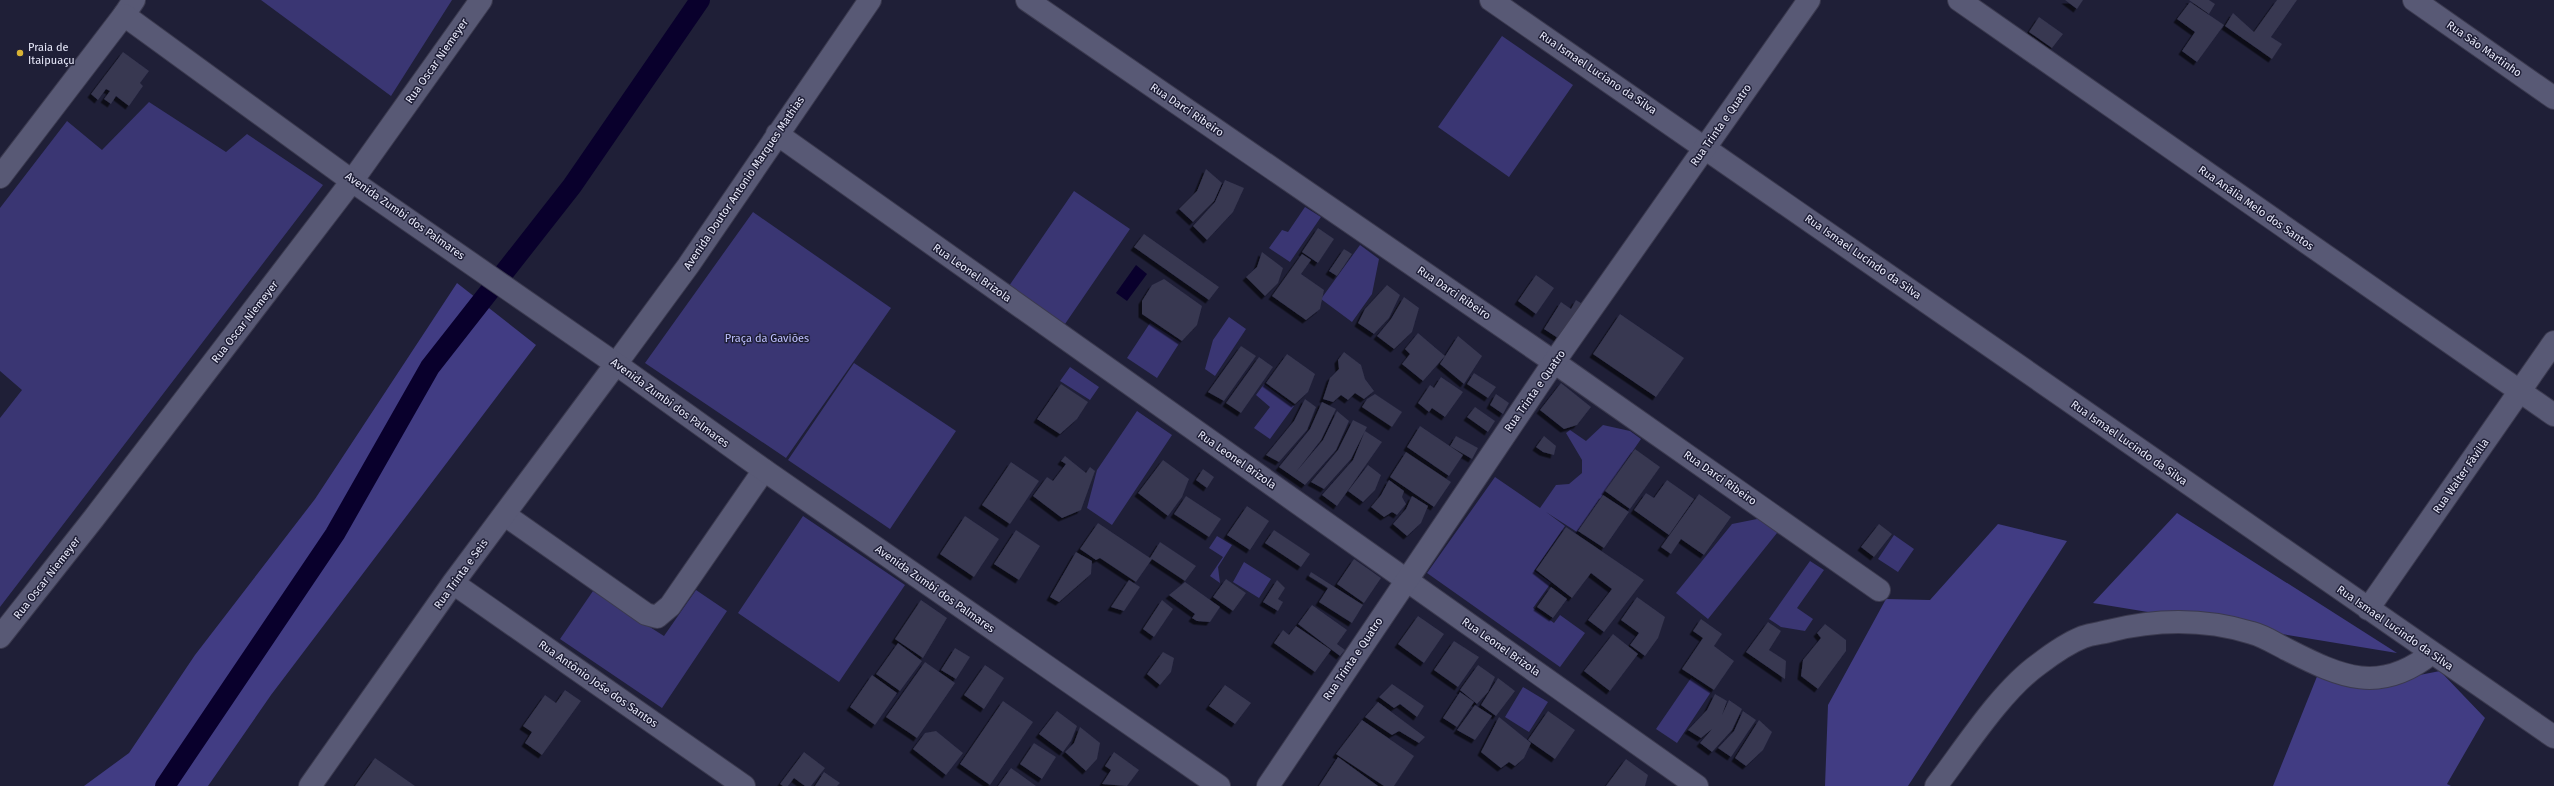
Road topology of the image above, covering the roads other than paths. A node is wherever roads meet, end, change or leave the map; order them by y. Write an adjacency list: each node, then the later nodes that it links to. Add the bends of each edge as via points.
1 (481, 0): 13 (street, Rua Oscar Niemeyer)
2 (870, 0): 10 (street, Avenida Doutor Antonio Marques Mathias)
3 (1027, 0): 15 (street, Rua Darci Ribeiro)
4 (1491, 0): 11 (street, Rua Ismael Luciano da Silva)
5 (1809, 0): 11 (street, Rua Trinta e Quatro)
6 (1959, 0): 17 (street, Rua Anália Melo dos Santos)
7 (2414, 0): 9 (street, Rua São Martinho)
8 (129, 8): 12 (street); 13 (street, Avenida Zumbi dos Palmares)
9 (2554, 98)
10 (777, 134): 16 (street, Avenida Doutor Antonio Marques Mathias, via 688,266); 21 (street, Rua Leonel Brizola)
11 (1705, 147): 15 (street, Rua Trinta e Quatro); 24 (street, Rua Ismael Lucindo da Silva)
12 (0, 177)
13 (352, 180): 16 (street, Avenida Zumbi dos Palmares); 25 (street, Rua Oscar Niemeyer)
14 (2554, 342): 17 (street, Rua Walter Fávilla)
15 (1554, 362): 21 (street, Rua Trinta e Quatro); 23 (street, Rua Darci Ribeiro)
16 (616, 364): 19 (street, Avenida Zumbi dos Palmares); 20 (street, Rua Trinta e Seis)
17 (2520, 392): 18 (street, Rua Anália Melo dos Santos); 24 (street, Rua Walter Fávilla)
18 (2554, 415)
19 (764, 470): 20 (street, via 670,606 657,617 646,614); 30 (street, Avenida Zumbi dos Palmares)
20 (505, 515): 22 (street, Rua Trinta e Seis)
21 (1405, 580): 31 (street, Rua Trinta e Quatro); 32 (street, Rua Leonel Brizola)
22 (453, 583): 28 (street, Rua Trinta e Seis); 29 (street, Rua Antônio Jośe dos Santos)
23 (1879, 590)
24 (2368, 609): 26 (street, Rua Ismael Lucindo da Silva)
25 (0, 637)
26 (2432, 653): 27 (street, Rua Ismael Lucindo da Silva); 33 (street, via 2404,672 2377,679 2328,671 2254,633 2217,624 2175,621 2125,627 2083,637 2038,664 1998,704)
27 (2554, 737)
28 (310, 786)
29 (744, 786)
30 (1219, 786)
31 (1268, 786)
32 (1697, 786)
33 (1936, 786)

